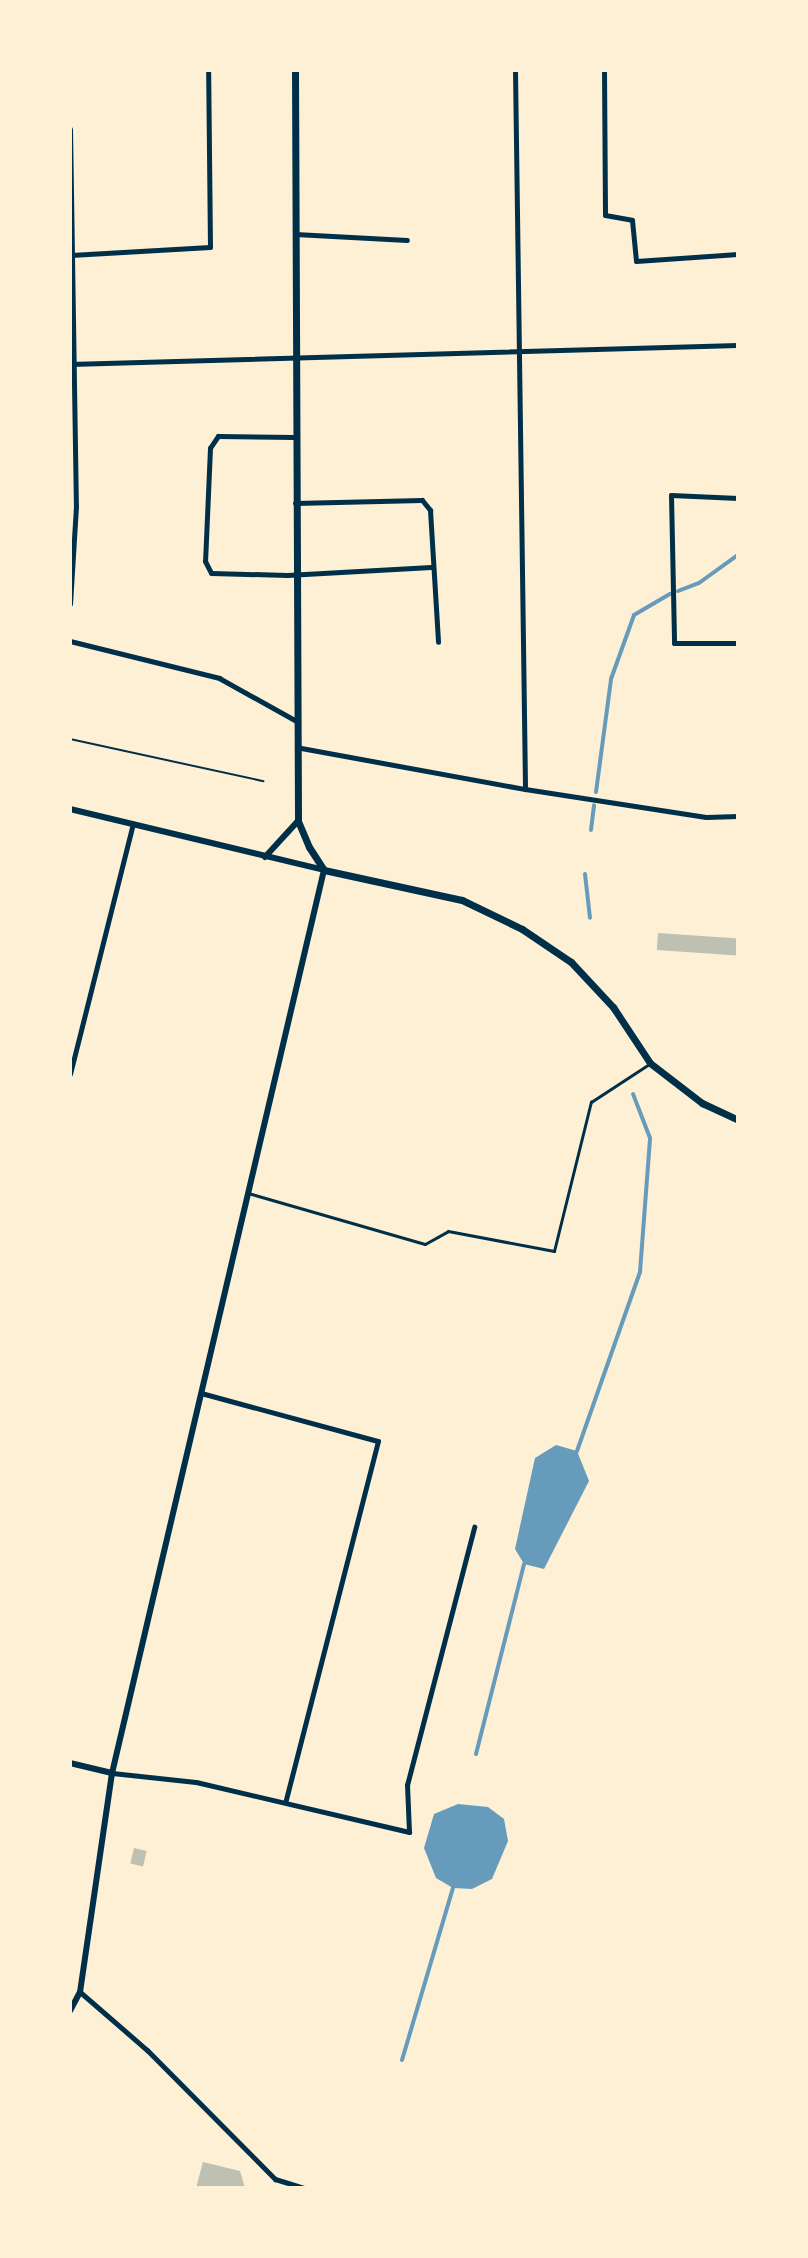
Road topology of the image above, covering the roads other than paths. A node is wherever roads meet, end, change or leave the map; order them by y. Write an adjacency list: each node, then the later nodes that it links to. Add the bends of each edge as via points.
1 (208, 70): 10 (street, via 210,247)
2 (295, 70): 7 (main road)
3 (515, 70): 12 (street)
4 (604, 70): 9 (street, via 605,215 632,220 636,261)
5 (70, 129): 6 (street)
6 (70, 225): 10 (street)
7 (294, 234): 8 (street); 13 (main road)
8 (407, 240)
9 (738, 254)
10 (71, 255): 14 (street)
11 (738, 345): 12 (street)
12 (522, 351): 13 (street); 27 (street)
13 (293, 357): 14 (street); 15 (main road)
14 (72, 364): 18 (street)
15 (294, 437): 17 (main road); 20 (street, via 218,436 210,448 205,561 211,573)
16 (738, 498): 24 (street, via 671,495 674,643)
17 (294, 504): 19 (street, via 422,500 430,510); 20 (main road)
18 (73, 506): 21 (street)
19 (431, 567): 20 (street); 23 (street)
20 (295, 574): 25 (main road)
21 (70, 604)
22 (70, 641): 25 (street, via 219,678)
23 (438, 642)
24 (738, 643)
25 (299, 722): 26 (main road)
26 (301, 748): 27 (street); 30 (main road)
27 (525, 789): 29 (street, via 706,817)
28 (70, 809): 31 (street)
29 (738, 816)
30 (298, 821): 32 (street); 33 (main road)
31 (133, 824): 32 (street); 35 (street)
32 (265, 857): 33 (street)
33 (324, 870): 34 (main road, via 462,900 522,929 571,962 613,1007); 37 (street)
34 (650, 1063): 36 (main road, via 702,1103); 37 (lane, via 591,1102 554,1251 448,1231 425,1244)
35 (70, 1074)
36 (738, 1120)
37 (248, 1193): 38 (street)
38 (201, 1393): 41 (street); 42 (street, via 378,1441)
39 (474, 1527): 42 (street, via 407,1785 409,1832)
40 (70, 1763): 41 (street)
41 (112, 1773): 42 (street); 43 (street)
42 (286, 1800)
43 (80, 1992): 44 (street); 45 (street, via 147,2050)
44 (70, 2011)
45 (275, 2179): 46 (street); 47 (street)
46 (269, 2188)
47 (304, 2188)

